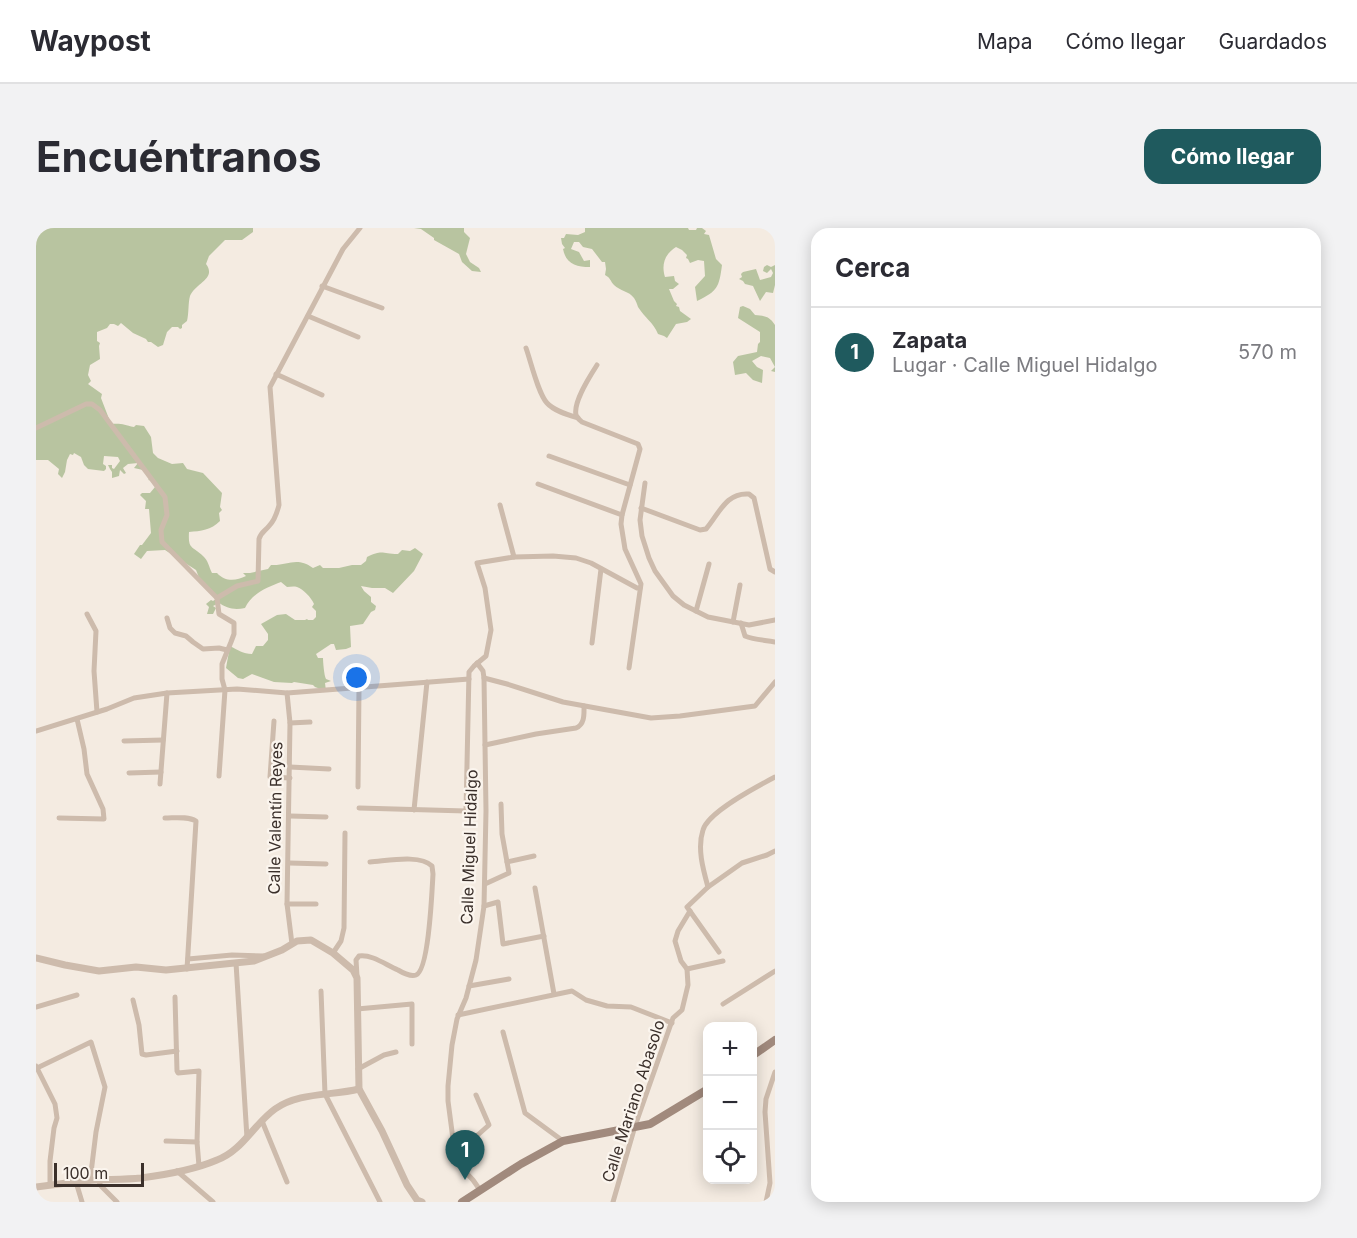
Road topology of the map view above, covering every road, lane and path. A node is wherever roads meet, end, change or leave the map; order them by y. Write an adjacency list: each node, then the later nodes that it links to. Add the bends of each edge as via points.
1 (360, 228): 2 (street)
2 (322, 286): 3 (street); 4 (street)
3 (382, 308)
4 (308, 316): 5 (street); 8 (street)
5 (358, 337)
6 (526, 348): 10 (street, via 548,405)
7 (597, 365): 10 (street, via 577,402)
8 (276, 374): 9 (street); 25 (street, via 270,387 277,514 260,534 258,581 237,586)
9 (322, 395)
10 (578, 418): 15 (street, via 638,444)
11 (36, 428): 25 (street, via 86,404 100,410 165,497 167,515 161,530 162,542)
12 (549, 456): 15 (street)
13 (645, 483): 17 (street)
14 (538, 484): 18 (street)
15 (630, 485): 18 (street)
16 (500, 505): 19 (street)
17 (641, 508): 22 (street, via 700,530 714,520 734,495 749,494 754,498 770,569); 26 (street, via 642,536 655,571 673,596)
18 (622, 515): 24 (street, via 625,549)
19 (514, 557): 21 (street, via 576,558); 35 (street, via 477,563 491,630 486,656)
20 (709, 564): 26 (street)
21 (602, 569): 24 (street); 33 (street)
22 (775, 572)
23 (740, 585): 30 (street)
24 (640, 588): 36 (street)
25 (217, 598): 34 (street, via 219,614 234,623)
26 (696, 612): 30 (street)
27 (87, 614): 46 (street, via 96,631)
28 (167, 618): 34 (street, via 175,633 203,649)
29 (775, 620): 31 (street)
30 (733, 622): 31 (street)
31 (741, 623): 32 (street, via 745,636)
32 (775, 642)
33 (592, 643)
34 (227, 650): 42 (street, via 222,664)
35 (477, 663): 37 (street); 38 (street)
36 (629, 668)
37 (484, 678): 45 (street); 54 (street, Calle Miguel Hidalgo)
38 (469, 679): 39 (street); 66 (street, via 466,810)
39 (427, 682): 41 (street); 66 (street)
40 (775, 682): 45 (street, via 755,706 680,717 651,718)
41 (359, 688): 44 (street); 63 (street)
42 (225, 690): 43 (street); 44 (street); 59 (street)
43 (167, 693): 46 (street, via 134,698); 52 (street)
44 (287, 693): 50 (street, Calle Valentín Reyes)
45 (584, 706): 54 (street, via 583,723 576,728)
46 (97, 712): 47 (street)
47 (77, 719): 51 (street); 69 (street, via 87,774 104,819)
48 (274, 721): 61 (street, via 270,777)
49 (310, 722): 50 (street)
50 (290, 723): 55 (street, Calle Valentín Reyes)
51 (36, 731)
52 (163, 740): 53 (street); 57 (street)
53 (124, 741)
54 (485, 745): 78 (street, Calle Miguel Hidalgo)
55 (290, 767): 56 (street); 61 (street, Calle Valentín Reyes)
56 (329, 769)
57 (161, 772): 58 (street); 62 (street)
58 (129, 773)
59 (219, 776)
60 (775, 777): 79 (street, via 726,806 706,823 701,840)
61 (290, 778): 67 (street, Calle Valentín Reyes)
62 (160, 784)
63 (358, 787)
64 (501, 804): 75 (street)
65 (358, 808): 66 (street)
66 (414, 810)
67 (290, 816): 68 (street); 76 (street, Calle Valentín Reyes)
68 (326, 817)
69 (59, 818)
70 (165, 818): 91 (street, via 190,818 196,822)
71 (345, 833): 88 (street, via 344,928)
72 (775, 850): 79 (street, via 742,862)
73 (534, 856): 75 (street)
74 (370, 862): 97 (street, via 416,859 432,866 427,946 419,974 406,974 364,955 356,960)
75 (507, 862): 78 (street, via 509,873)
76 (289, 863): 77 (street); 81 (street, Calle Valentín Reyes)
77 (326, 864)
78 (485, 884): 83 (street, Calle Miguel Hidalgo)
79 (708, 887): 84 (street)
80 (535, 888): 85 (street)
81 (287, 904): 82 (street); 86 (street, Calle Valentín Reyes)
82 (316, 904)
83 (484, 906): 85 (street, via 498,902 503,944); 99 (street, Calle Miguel Hidalgo)
84 (689, 909): 87 (street); 95 (street, via 675,941)
85 (544, 936): 101 (street)
86 (292, 944): 88 (street, via 311,940); 89 (street)
87 (719, 952)
88 (333, 953): 97 (street, via 354,970)
89 (269, 956): 91 (street); 93 (street)
90 (36, 958): 94 (street, via 99,971 136,967)
91 (188, 959): 94 (street)
92 (723, 961): 95 (street)
93 (236, 963): 94 (street); 125 (street)
94 (187, 969)
95 (687, 969): 109 (street, Calle Mariano Abasolo, via 682,1010)
96 (775, 971): 105 (street)
97 (357, 978): 107 (street)
98 (509, 979): 99 (street)
99 (469, 986): 108 (street, Calle Miguel Hidalgo)
100 (321, 991): 121 (street)
101 (554, 994): 108 (street); 109 (street, via 572,991 586,1000 631,1007)
102 (77, 995): 106 (street)
103 (175, 996): 113 (street)
104 (134, 1000): 113 (street, via 142,1054)
105 (723, 1004)
106 (36, 1006)
107 (357, 1009): 112 (street, via 412,1004); 117 (street)
108 (458, 1015): 129 (street, Calle Miguel Hidalgo, via 448,1086)
109 (672, 1023): 124 (street, Calle Mariano Abasolo)
110 (503, 1032): 127 (street, via 525,1113)
111 (775, 1040): 115 (main road)
112 (412, 1044)
113 (177, 1051): 128 (street, via 178,1072 199,1071)
114 (396, 1052): 117 (street)
115 (757, 1053)
116 (37, 1067): 132 (street, via 91,1042 105,1087 96,1132); 135 (street, via 55,1104 57,1118)
117 (358, 1069): 119 (street)
118 (775, 1072): 145 (street, via 765,1112 770,1183)
119 (359, 1089): 121 (street); 138 (street)
120 (703, 1092): 124 (main road, via 650,1124)
121 (325, 1095): 123 (street, via 297,1098); 142 (street)
122 (476, 1095): 129 (street, via 489,1125)
123 (262, 1121): 125 (street); 134 (street)
124 (635, 1126): 127 (main road); 144 (street, Calle Mariano Abasolo)
125 (247, 1138): 130 (street, via 229,1155)
126 (166, 1141): 128 (street)
127 (563, 1141): 137 (main road)
128 (197, 1142): 130 (street)
129 (454, 1156): 137 (street)
130 (199, 1166): 131 (street)
131 (177, 1171): 132 (street); 141 (street)
132 (94, 1180): 133 (street); 140 (street)
133 (76, 1182): 135 (street); 139 (street)
134 (287, 1182)
135 (50, 1185): 136 (street)
136 (36, 1187)
137 (480, 1190): 143 (main road)
138 (417, 1201)
139 (82, 1202)
140 (117, 1202)
141 (213, 1202)
142 (380, 1202)
143 (463, 1202)
144 (614, 1202)
145 (766, 1202)

